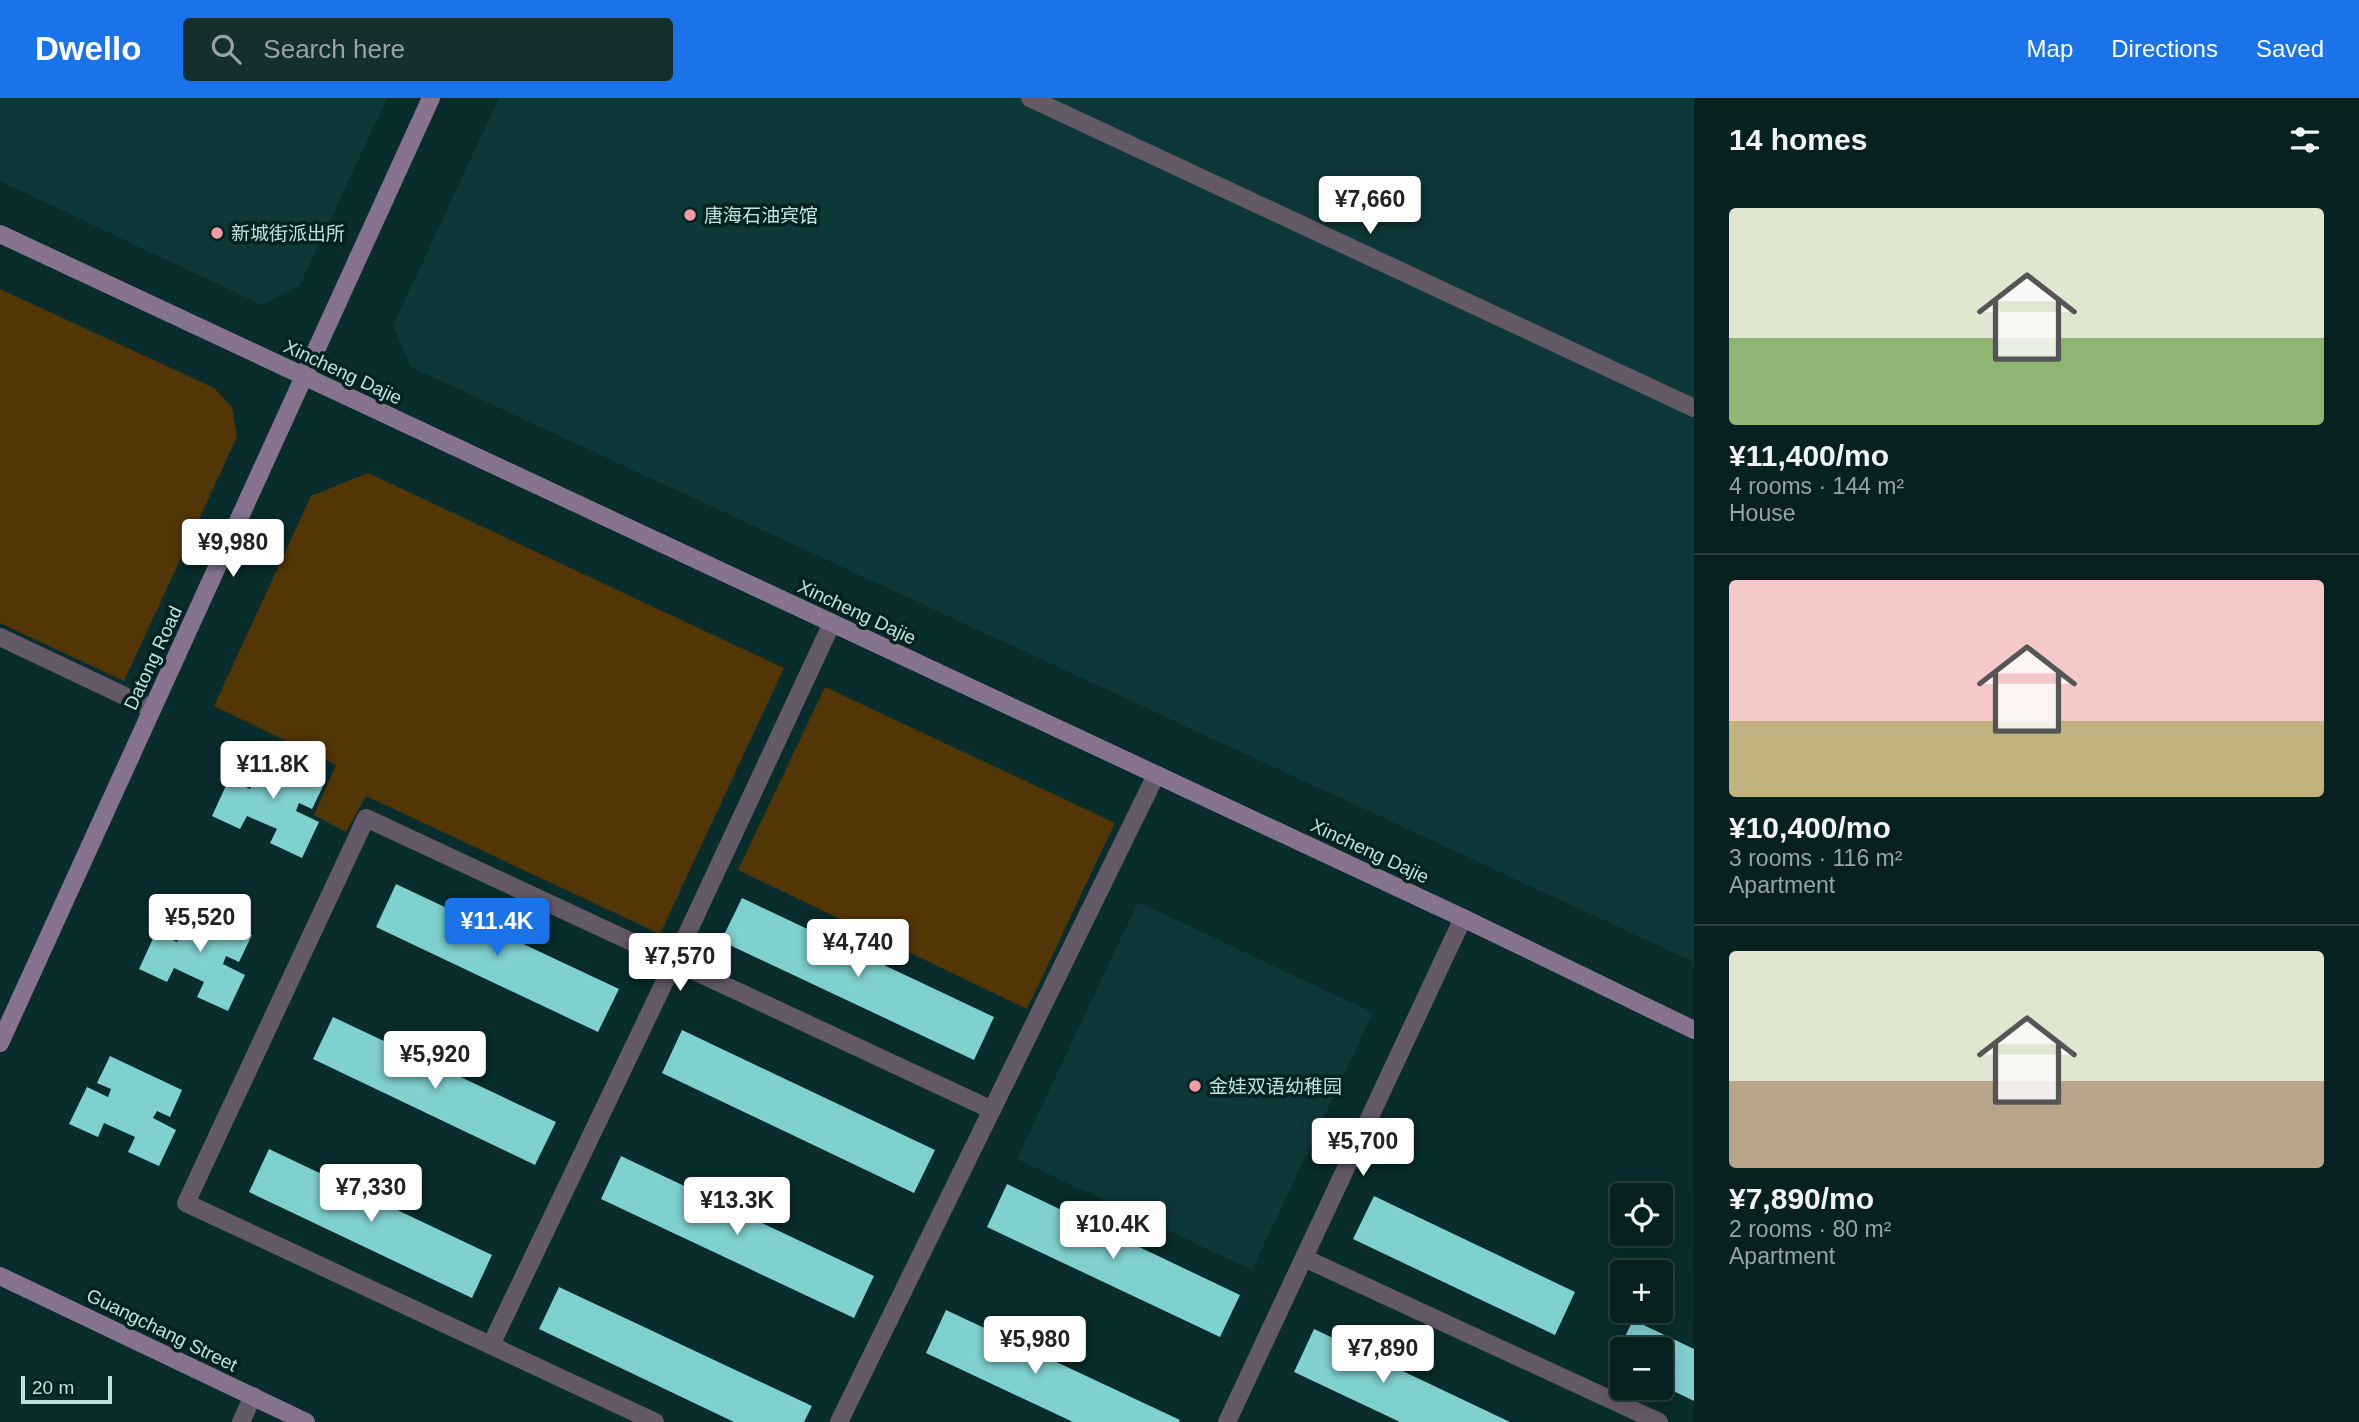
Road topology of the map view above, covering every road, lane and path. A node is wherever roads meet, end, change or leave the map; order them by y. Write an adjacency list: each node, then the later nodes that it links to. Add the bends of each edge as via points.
1 (431, 98): 4 (main road, Datong Road)
2 (1030, 98): 5 (street)
3 (0, 234): 4 (main road, Xincheng Dajie)
4 (304, 377): 6 (main road, Xincheng Dajie); 8 (main road, Datong Road)
5 (1694, 408)
6 (832, 623): 9 (main road, Xincheng Dajie); 11 (street)
7 (0, 636): 8 (street)
8 (152, 709): 13 (main road, Datong Road)
9 (1156, 775): 10 (main road, Xincheng Dajie); 14 (street)
10 (1463, 918): 12 (main road, Xincheng Dajie); 15 (street)
11 (674, 962): 14 (street); 17 (street); 17 (street, via 366,818 186,1203)
12 (1694, 1030)
13 (0, 1044)
14 (992, 1110): 22 (street)
15 (1304, 1258): 23 (street); 24 (street)
16 (0, 1276): 18 (main road, Guangchang Street)
17 (491, 1345): 21 (street)
18 (253, 1396): 19 (street); 20 (main road, Guangchang Street)
19 (240, 1422)
20 (306, 1422)
21 (655, 1422)
22 (839, 1422)
23 (1227, 1422)
24 (1659, 1422)

